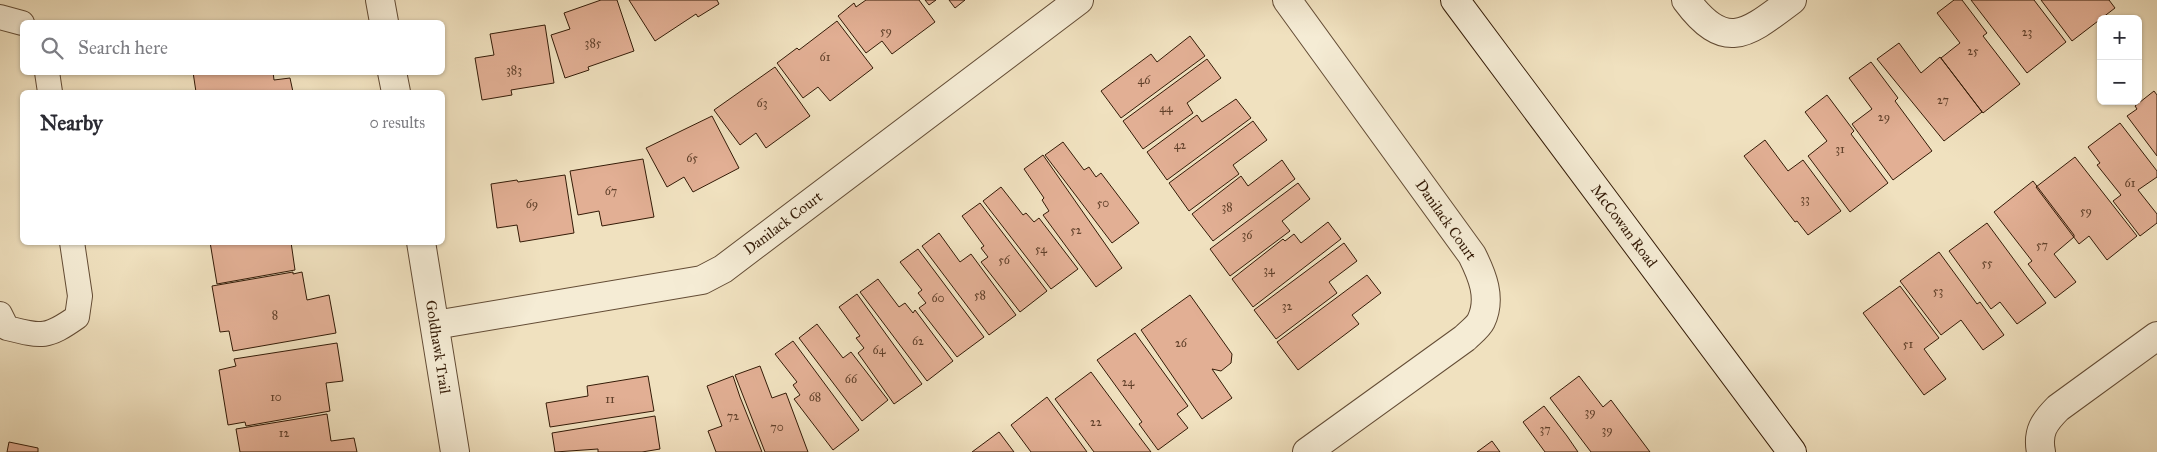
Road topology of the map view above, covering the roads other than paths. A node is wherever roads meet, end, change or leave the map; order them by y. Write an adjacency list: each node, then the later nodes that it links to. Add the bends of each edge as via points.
1 (380, 0): 8 (street)
2 (1079, 0): 17 (street, Danilack Court, via 724,269 702,280)
3 (1287, 0): 20 (street, Danilack Court, via 1472,255 1483,277 1486,300 1481,322 1464,338)
4 (1456, 0): 21 (street, McCowan Road)
5 (1686, 0): 6 (street, via 1707,25 1723,33 1736,34 1761,24)
6 (1792, 0)
7 (0, 17): 9 (lane)
8 (384, 20)
9 (20, 22)
10 (47, 75): 12 (lane)
11 (393, 75): 13 (street)
12 (50, 90)
13 (396, 90)
14 (72, 245): 16 (lane, via 80,296 77,317 54,333 33,335 7,328)
15 (422, 245): 17 (street, Goldhawk Trail)
16 (0, 314)
17 (435, 325): 19 (street, Goldhawk Trail)
18 (2157, 336): 22 (street, via 2058,408 2044,423 2038,437)
19 (455, 452)
20 (1307, 452)
21 (1792, 452)
22 (2041, 452)

